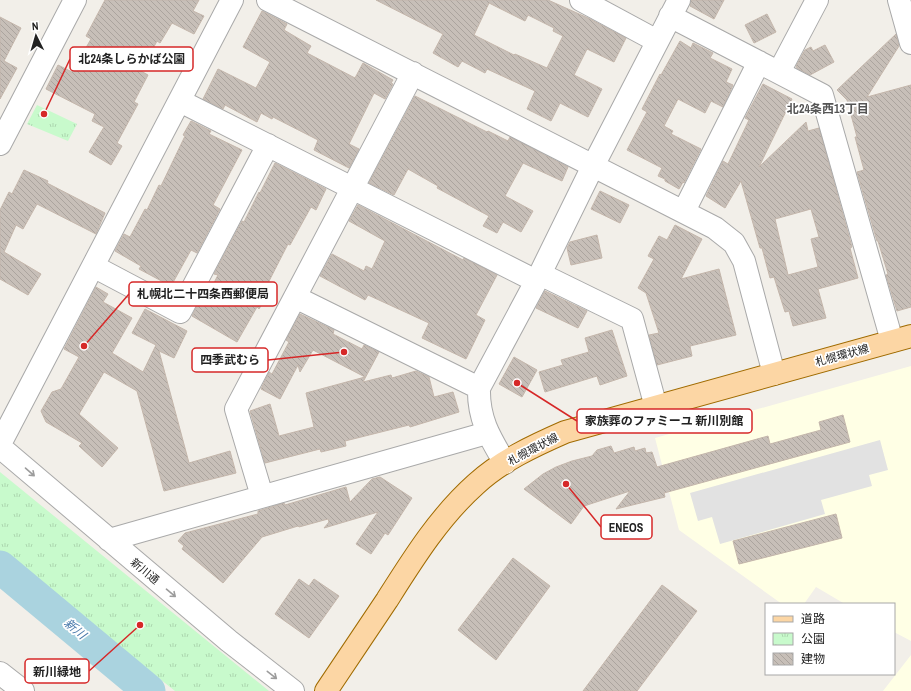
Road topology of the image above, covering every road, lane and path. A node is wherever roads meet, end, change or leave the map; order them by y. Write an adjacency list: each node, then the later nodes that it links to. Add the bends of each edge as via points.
1 (75, 0): 14 (street)
2 (232, 0): 13 (street)
3 (268, 0): 12 (street)
4 (581, 0): 8 (street)
5 (817, 0): 11 (street)
6 (899, 0): 9 (street)
7 (675, 8): 8 (street); 10 (street)
8 (657, 42): 16 (street)
9 (911, 43)
10 (759, 62): 11 (street); 18 (street)
11 (779, 72): 22 (street, via 822,95)
12 (413, 73): 16 (street); 17 (street)
13 (180, 101): 15 (street); 19 (street)
14 (0, 144)
15 (268, 145): 17 (street); 19 (street, via 180,312)
16 (593, 166): 18 (street); 20 (street)
17 (353, 188): 20 (street); 21 (street)
18 (684, 211): 23 (street, via 715,228 734,243 744,261)
19 (93, 266): 27 (street)
20 (538, 277): 24 (street); 25 (street, via 632,319)
21 (295, 297): 24 (street); 29 (street, via 236,409)
22 (902, 338): 23 (main road, 札幌環状線)
23 (774, 374): 25 (main road, 札幌環状線)
24 (479, 388): 26 (street, via 478,402)
25 (656, 407): 28 (main road, 札幌環状線, via 565,432 535,445)
26 (488, 434): 28 (street); 29 (street)
27 (0, 446): 30 (street, 新川通, one-way to 30)
28 (505, 463): 34 (main road, 札幌環状線, via 476,484 448,512 424,543)
29 (262, 496): 30 (street)
30 (109, 540): 33 (street, 新川通, one-way to 33)
31 (0, 673): 32 (street)
32 (22, 691)
33 (293, 691)
34 (326, 691)

